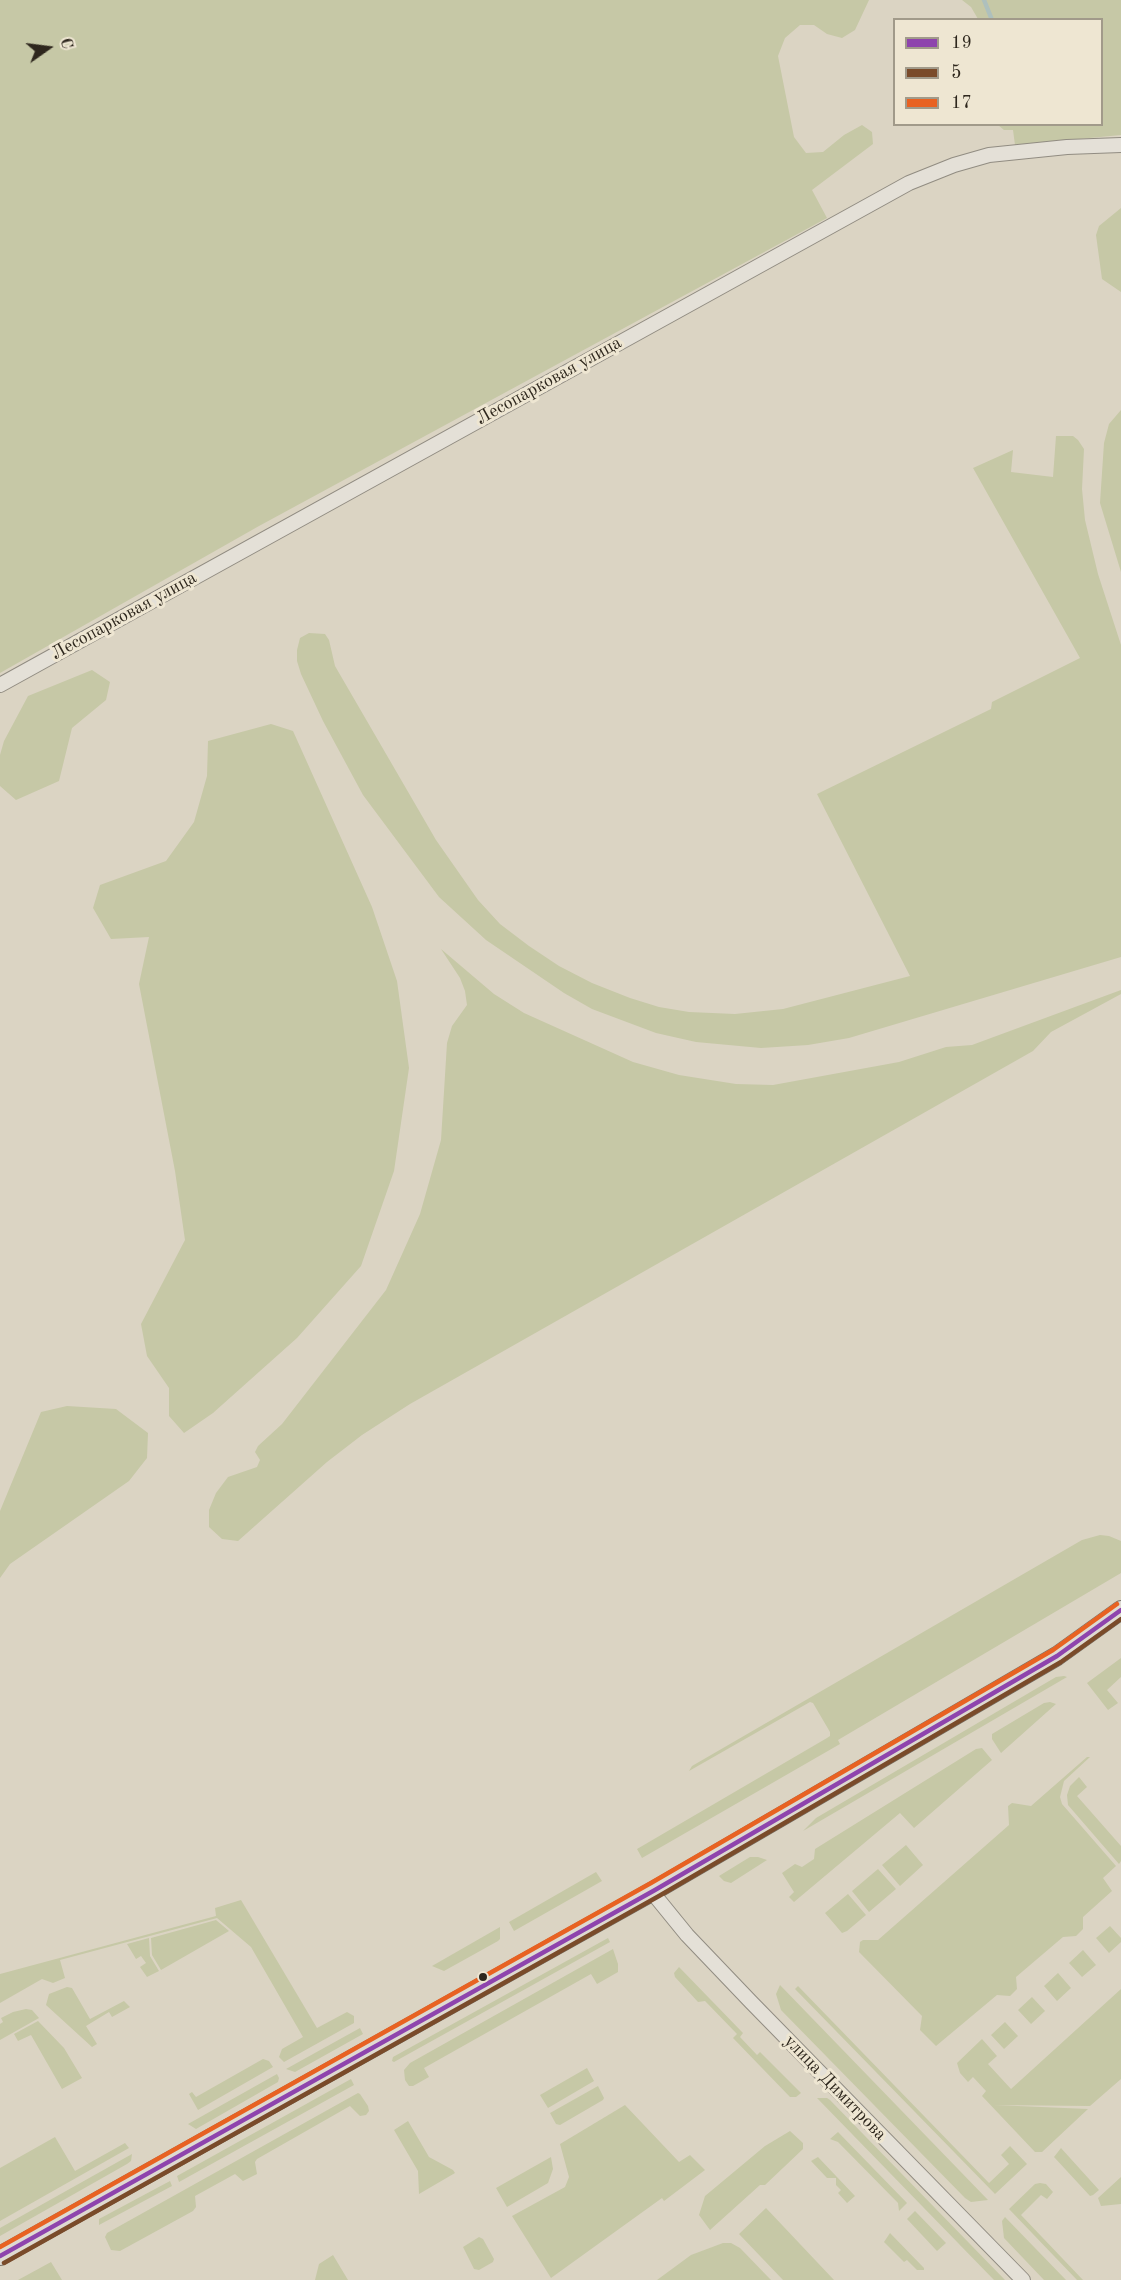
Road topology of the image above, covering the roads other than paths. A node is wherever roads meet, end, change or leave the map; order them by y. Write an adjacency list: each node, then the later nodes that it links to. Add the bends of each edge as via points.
1 (1121, 145): 2 (street, Лесопарковая улица, via 990,155 909,183)
2 (0, 684)
3 (1121, 1610): 4 (main road, via 1058,1656)
4 (652, 1892): 5 (main road); 6 (street, улица Димитрова, via 751,2002)
5 (0, 2256)
6 (1023, 2280)

